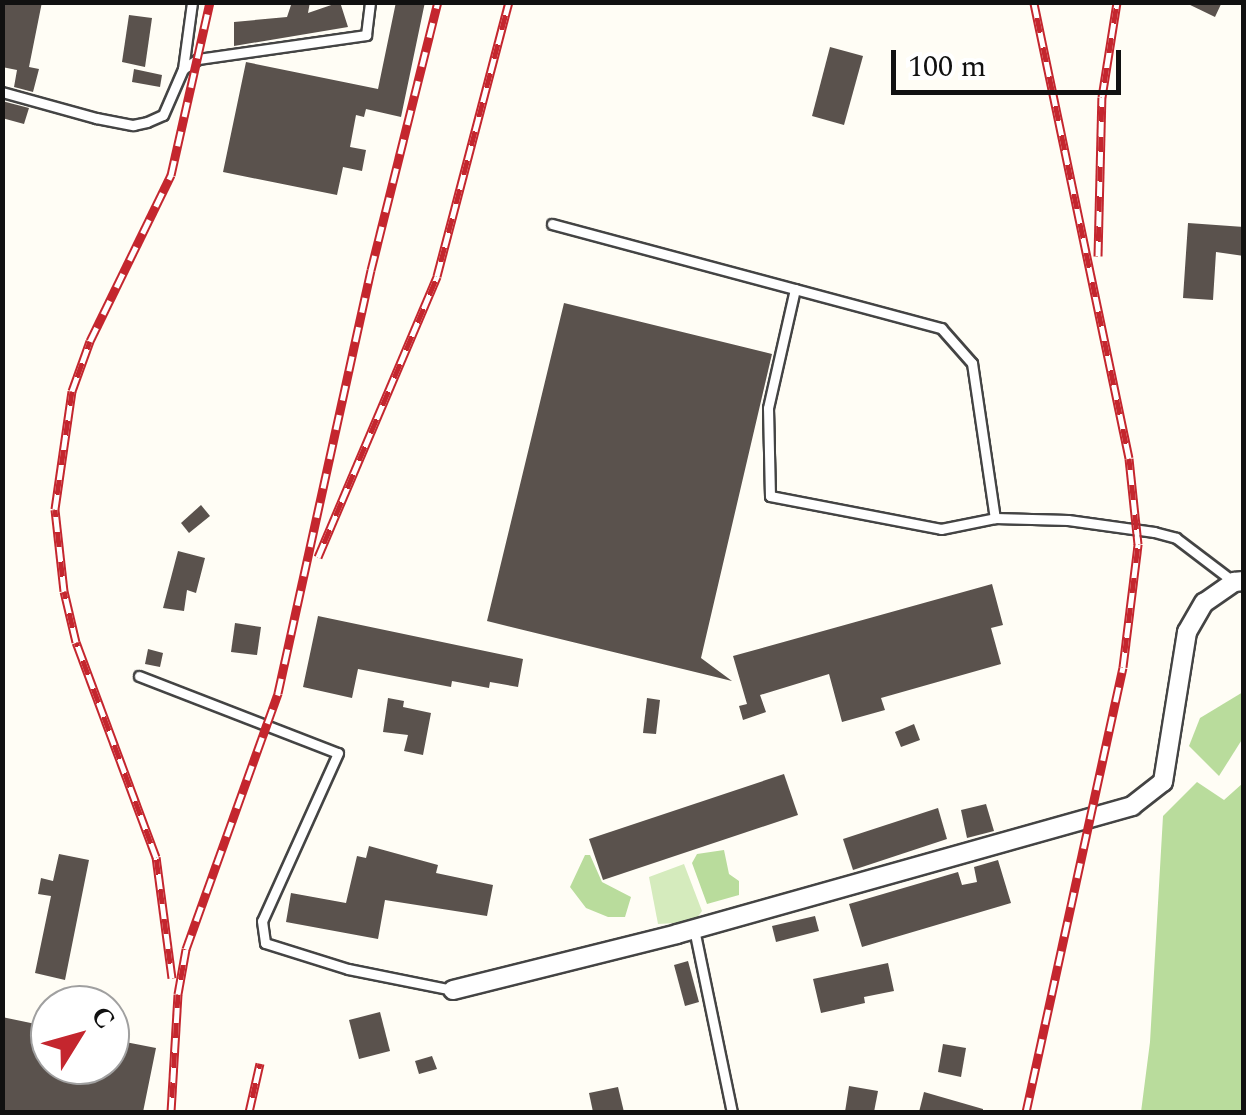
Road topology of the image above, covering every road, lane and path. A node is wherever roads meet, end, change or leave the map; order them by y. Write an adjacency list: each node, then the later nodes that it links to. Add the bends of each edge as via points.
1 (192, 2): 3 (lane)
2 (370, 2): 3 (lane, via 366,35 220,53)
3 (183, 69): 4 (lane, via 163,115 133,125)
4 (2, 92)
5 (552, 224): 6 (lane)
6 (795, 289): 7 (lane, via 941,328 972,363); 7 (lane, via 768,408 770,496 940,529)
7 (995, 518): 8 (lane, via 1166,534)
8 (1238, 582): 10 (street, via 1204,604 1187,632 1164,782 1150,796 1090,819)
9 (139, 676): 11 (lane, via 338,753 262,921 266,942 348,970)
10 (694, 929): 11 (street); 12 (lane)
11 (453, 990)
12 (732, 1112)

